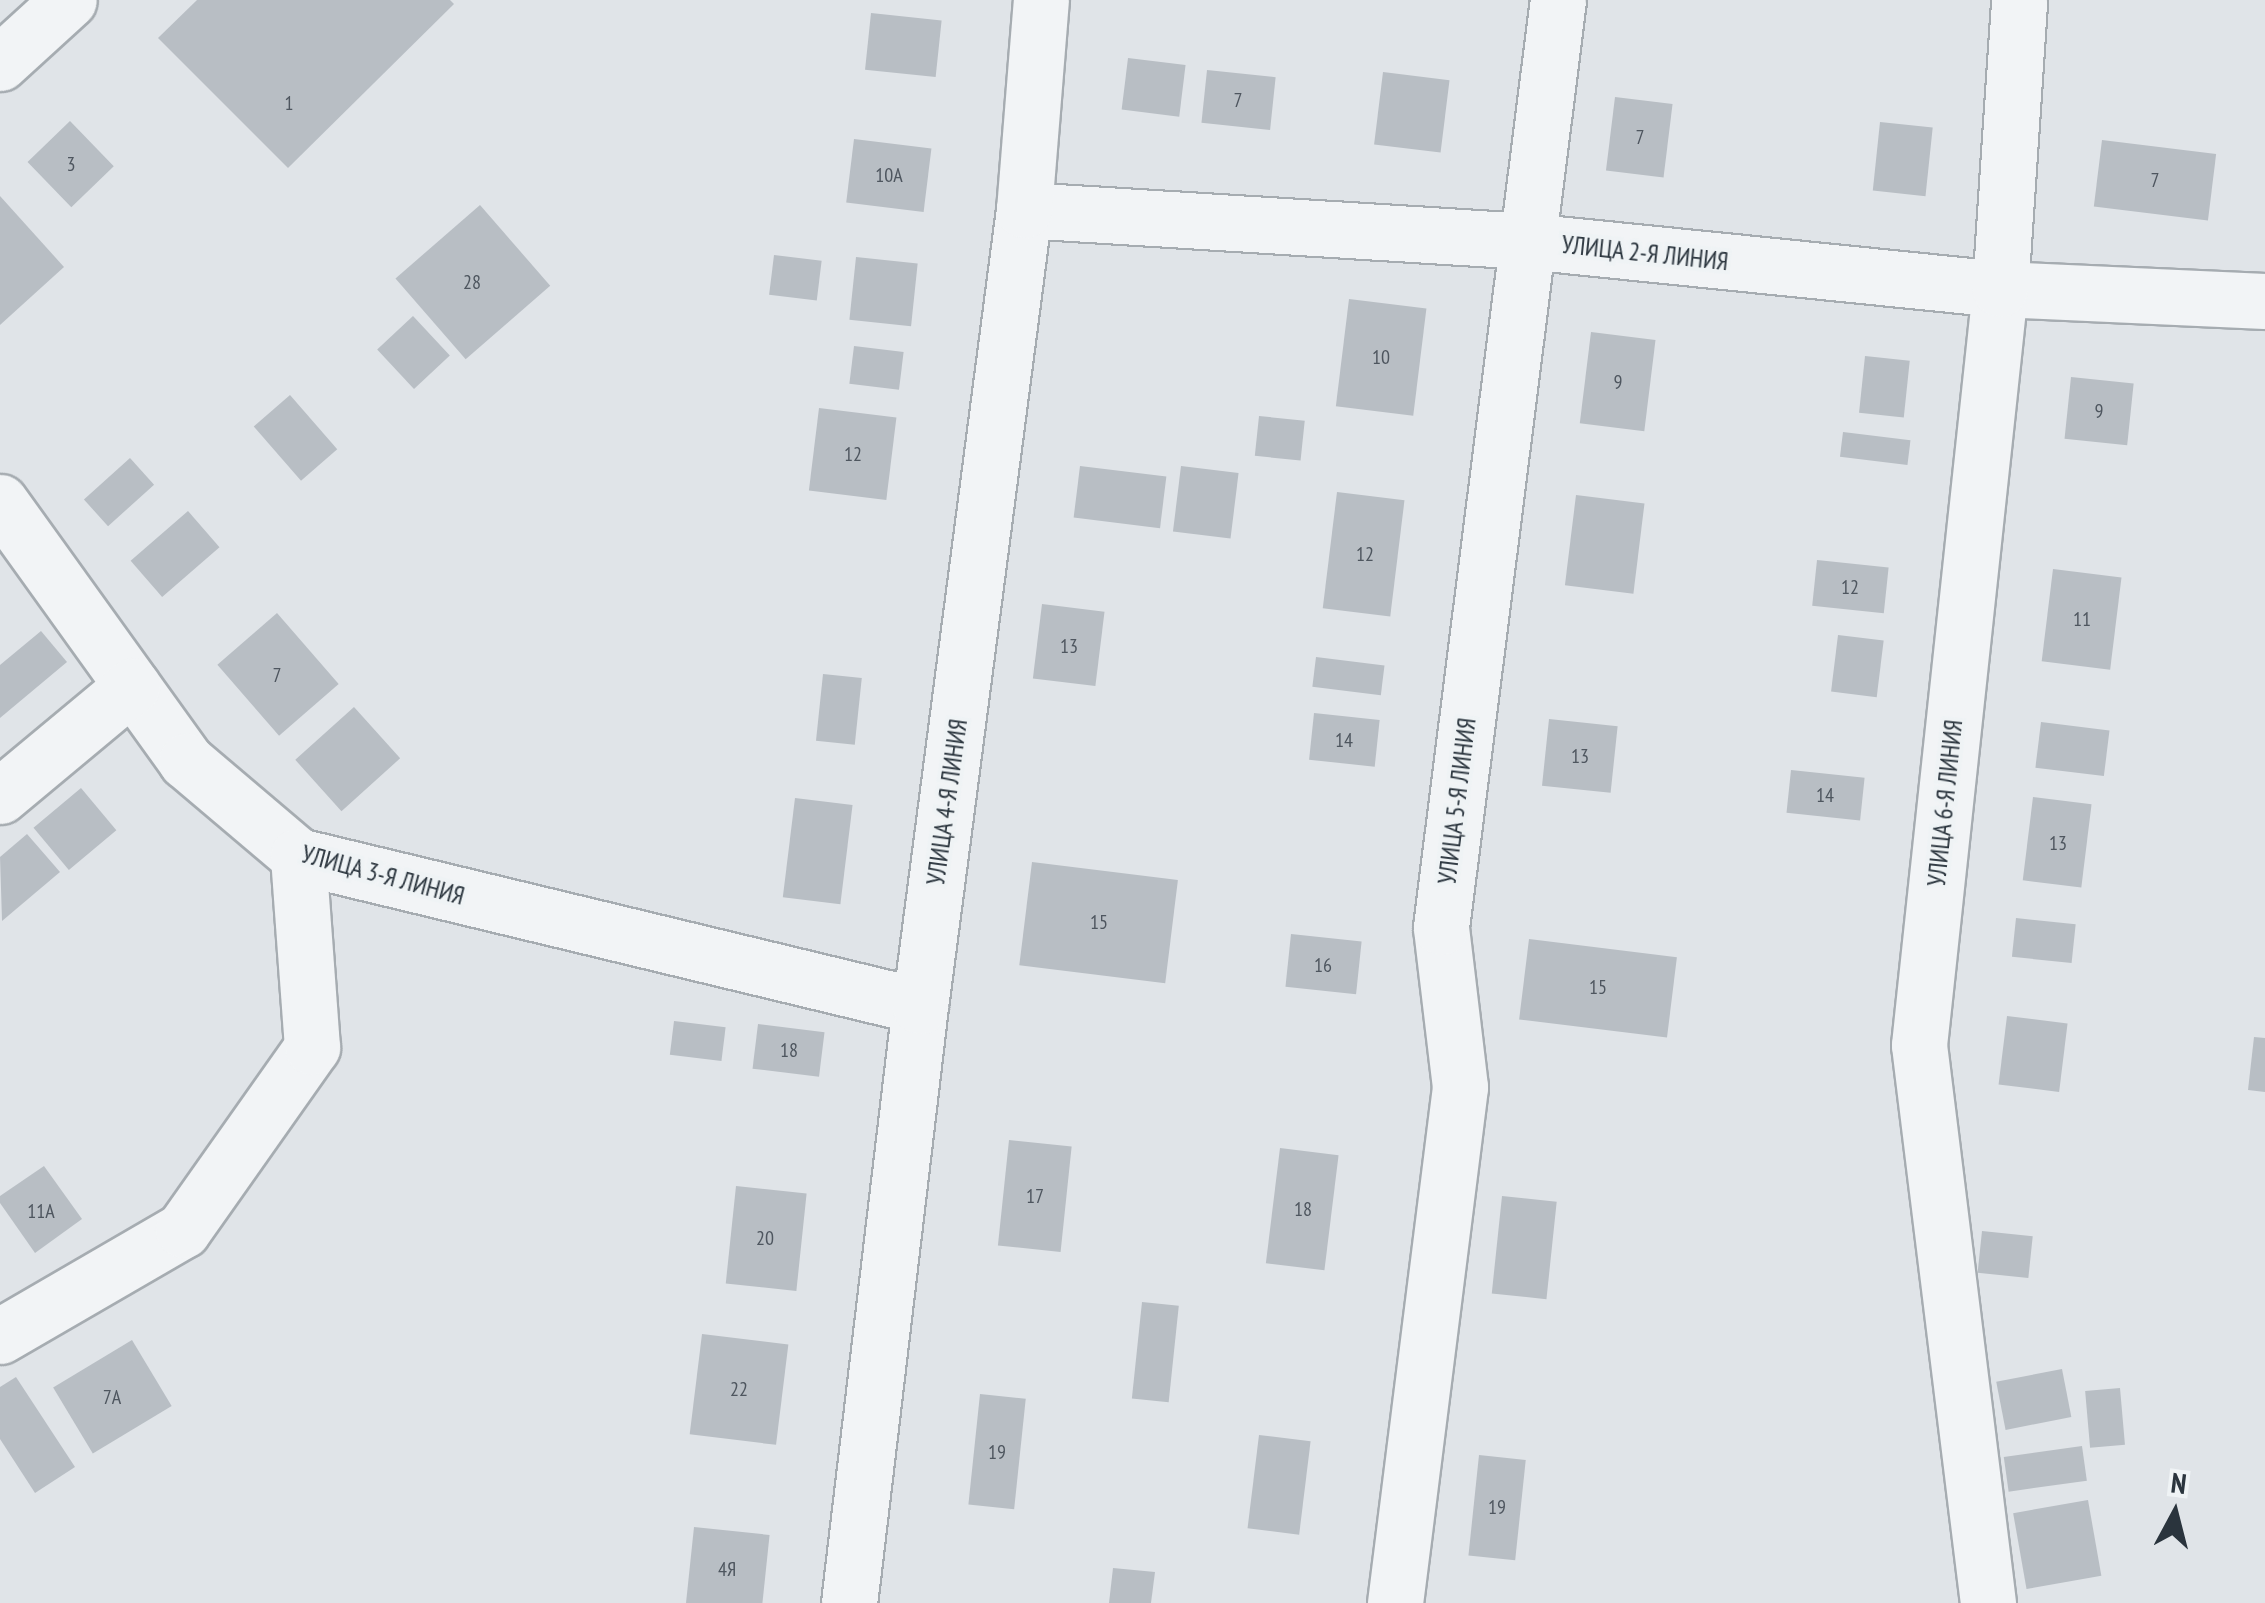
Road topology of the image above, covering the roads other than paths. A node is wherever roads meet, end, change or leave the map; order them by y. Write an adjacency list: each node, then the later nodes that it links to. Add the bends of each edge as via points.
1 (69, 0): 5 (street)
2 (1041, 0): 6 (street, УЛИЦА 4-Я ЛИНИЯ)
3 (1558, 0): 7 (street, УЛИЦА 5-Я ЛИНИЯ)
4 (2020, 0): 8 (street, УЛИЦА 6-Я ЛИНИЯ)
5 (0, 63)
6 (1024, 210): 7 (street, УЛИЦА 2-Я ЛИНИЯ); 14 (street, УЛИЦА 4-Я ЛИНИЯ)
7 (1528, 241): 8 (street, УЛИЦА 2-Я ЛИНИЯ); 17 (street, УЛИЦА 5-Я ЛИНИЯ, via 1441,926 1460,1087)
8 (2000, 289): 9 (street, УЛИЦА 2-Я ЛИНИЯ); 18 (street, УЛИЦА 6-Я ЛИНИЯ, via 1919,1045)
9 (2265, 301)
10 (0, 502): 11 (street, УЛИЦА 3-Я ЛИНИЯ)
11 (132, 686): 12 (street); 13 (street, УЛИЦА 3-Я ЛИНИЯ, via 186,761)
12 (0, 796)
13 (298, 856): 14 (street, УЛИЦА 3-Я ЛИНИЯ); 15 (street, via 312,1047 183,1230)
14 (920, 1006): 16 (street, УЛИЦА 4-Я ЛИНИЯ)
15 (0, 1336)
16 (849, 1603)
17 (1395, 1603)
18 (1988, 1603)

